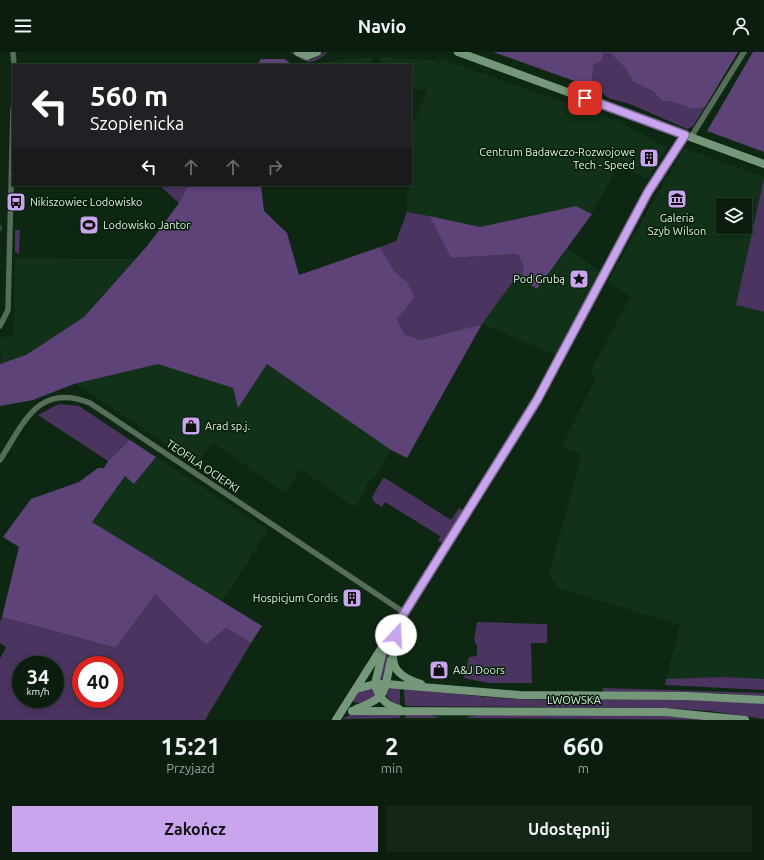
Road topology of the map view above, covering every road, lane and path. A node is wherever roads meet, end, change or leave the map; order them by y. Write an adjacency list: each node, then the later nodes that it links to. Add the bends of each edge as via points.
1 (13, 52): 6 (street)
2 (298, 52): 3 (street, via 307,56)
3 (317, 52)
4 (458, 52): 7 (street)
5 (744, 52): 7 (street)
6 (14, 64)
7 (688, 136): 9 (street); 14 (street, via 648,192 540,394)
8 (12, 148): 11 (street)
9 (764, 164)
10 (2, 228): 11 (street)
11 (10, 229): 12 (street, via 8,310)
12 (0, 326)
13 (0, 460): 14 (street, TEOFILA OCIEPKI, via 36,408 56,397 77,398 90,403)
14 (405, 613): 15 (street)
15 (398, 623): 16 (street); 17 (street)
16 (384, 646): 18 (street); 21 (street)
17 (392, 657): 19 (street); 20 (street, LWOWSKA, via 393,666 404,678)
18 (375, 684): 19 (street, LWOWSKA); 21 (street, LWOWSKA); 22 (street)
19 (386, 684): 20 (street, LWOWSKA); 22 (street)
20 (436, 688): 23 (street, LWOWSKA, via 520,695 687,696)
21 (356, 689): 26 (street)
22 (380, 698): 24 (street, LWOWSKA, via 391,707); 25 (street)
23 (764, 700)
24 (402, 710): 25 (street, LWOWSKA); 28 (street, LWOWSKA, via 664,712)
25 (352, 711): 26 (street)
26 (342, 712): 27 (street)
27 (336, 720)
28 (745, 720)

